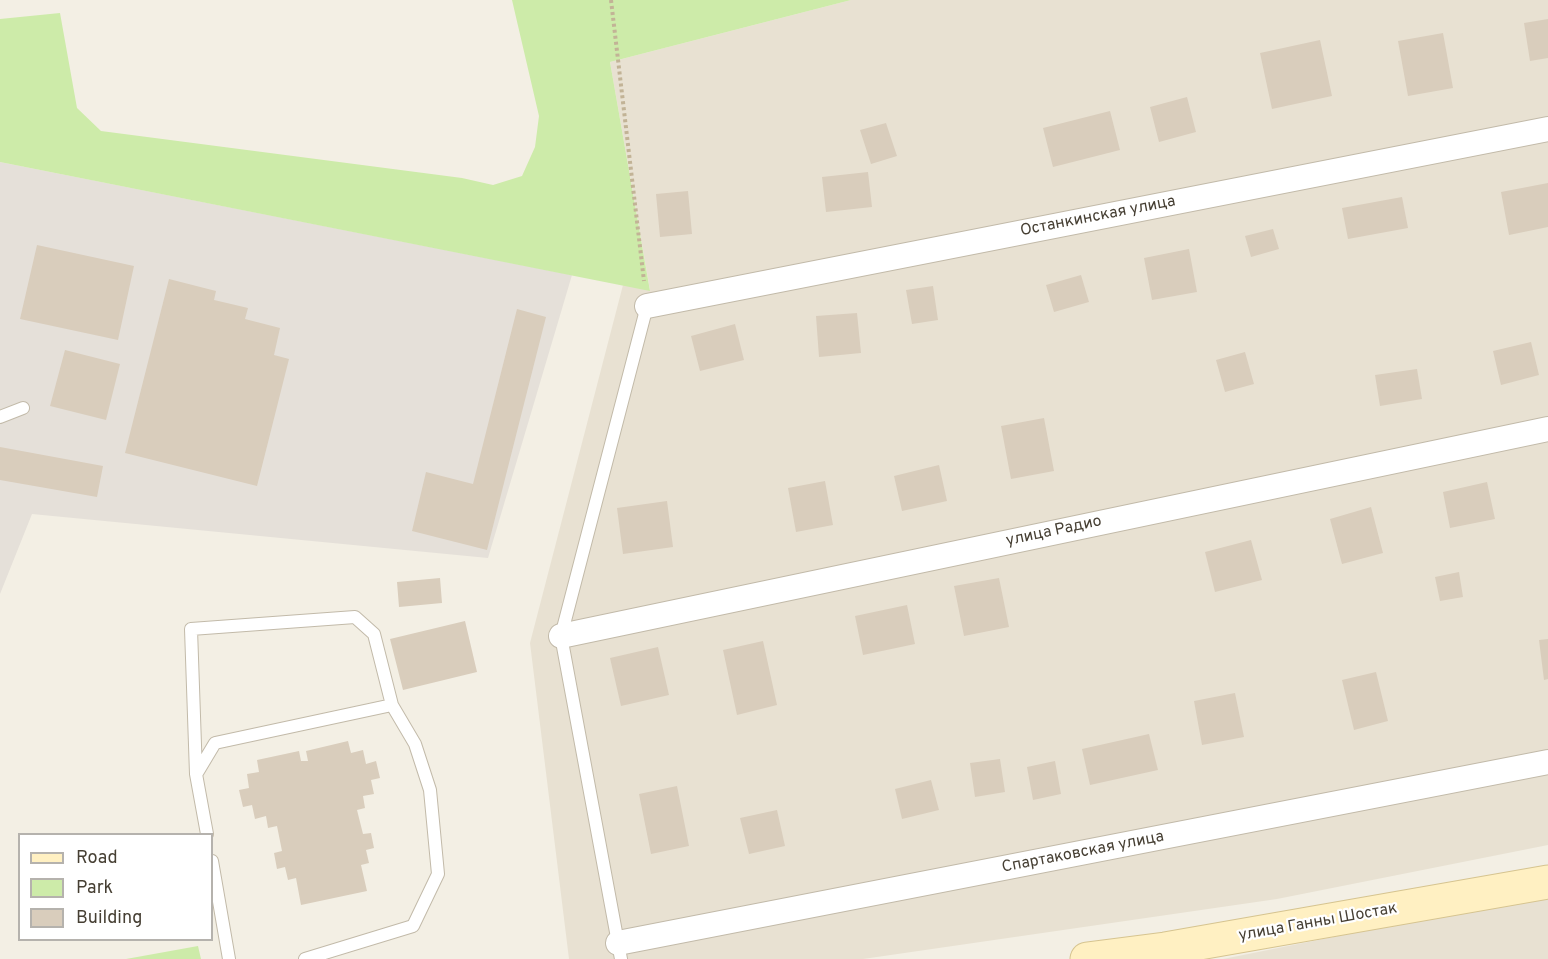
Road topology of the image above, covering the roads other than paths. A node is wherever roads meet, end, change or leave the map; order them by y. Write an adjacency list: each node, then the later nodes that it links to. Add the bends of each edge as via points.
1 (1548, 129): 2 (street, Останкинская улица)
2 (647, 306): 6 (lane)
3 (23, 408): 4 (lane)
4 (0, 417)
5 (1548, 429): 6 (street, улица Радио)
6 (561, 636): 14 (lane)
7 (392, 705): 9 (lane, via 215,743); 9 (lane, via 374,634 355,617 191,629); 16 (lane, via 415,744 430,790 438,874 413,927)
8 (1548, 762): 14 (street, Спартаковская улица)
9 (196, 774): 10 (lane)
10 (207, 833)
11 (213, 867): 15 (lane)
12 (1548, 882): 13 (main road, улица Ганны Шостак)
13 (1166, 949): 17 (main road, улица Ганны Шостак); 18 (street)
14 (619, 951)
15 (229, 959)
16 (305, 959)
17 (1088, 959)
18 (1200, 959)

